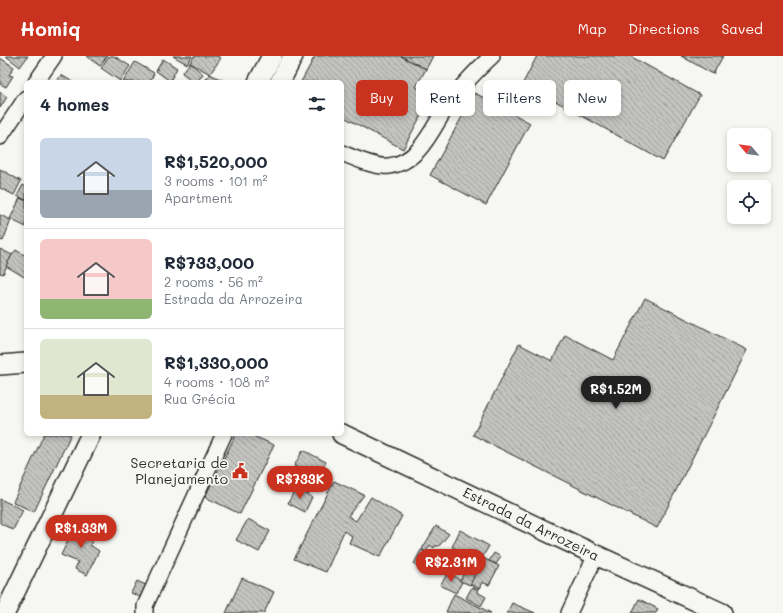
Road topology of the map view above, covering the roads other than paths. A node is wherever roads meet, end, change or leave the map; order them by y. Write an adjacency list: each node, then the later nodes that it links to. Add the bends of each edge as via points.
1 (54, 56): 5 (street)
2 (272, 56): 6 (main road)
3 (293, 56): 7 (main road)
4 (492, 56): 10 (street, via 450,101 419,151 403,163 388,167 364,162)
5 (37, 80)
6 (259, 80)
7 (281, 80)
8 (24, 101): 9 (street)
9 (0, 137)
10 (344, 154)
11 (24, 363): 12 (main road)
12 (0, 365)
13 (344, 435): 16 (main road, Estrada da Arrozeira)
14 (90, 436): 17 (main road)
15 (223, 436): 18 (street)
16 (596, 555): 19 (street); 20 (main road, Estrada da Arrozeira)
17 (5, 613)
18 (144, 613)
19 (569, 613)
20 (722, 613)

